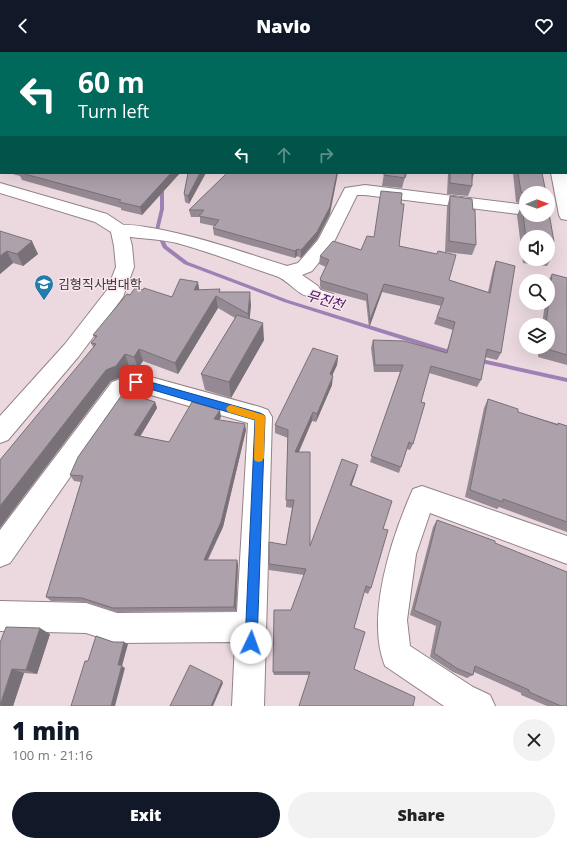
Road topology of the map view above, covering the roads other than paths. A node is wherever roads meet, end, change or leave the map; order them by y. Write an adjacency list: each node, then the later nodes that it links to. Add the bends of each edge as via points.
1 (559, 174): 5 (street)
2 (0, 188): 6 (street, via 101,218)
3 (519, 209): 7 (street, via 365,190 351,191 326,242 305,267)
4 (555, 214): 5 (street)
5 (567, 215)
6 (119, 230): 7 (street, via 179,238); 10 (street, via 125,267 116,292 72,350)
7 (287, 273): 8 (street)
8 (311, 291): 9 (lane)
9 (329, 298)
10 (0, 433)
11 (567, 550): 15 (street, via 422,498 401,561 392,620 396,655)
12 (0, 553): 14 (street, via 120,388 136,382 260,417)
13 (8, 620): 14 (street, via 86,618 117,628)
14 (252, 627): 16 (street)
15 (467, 703)
16 (248, 706)

